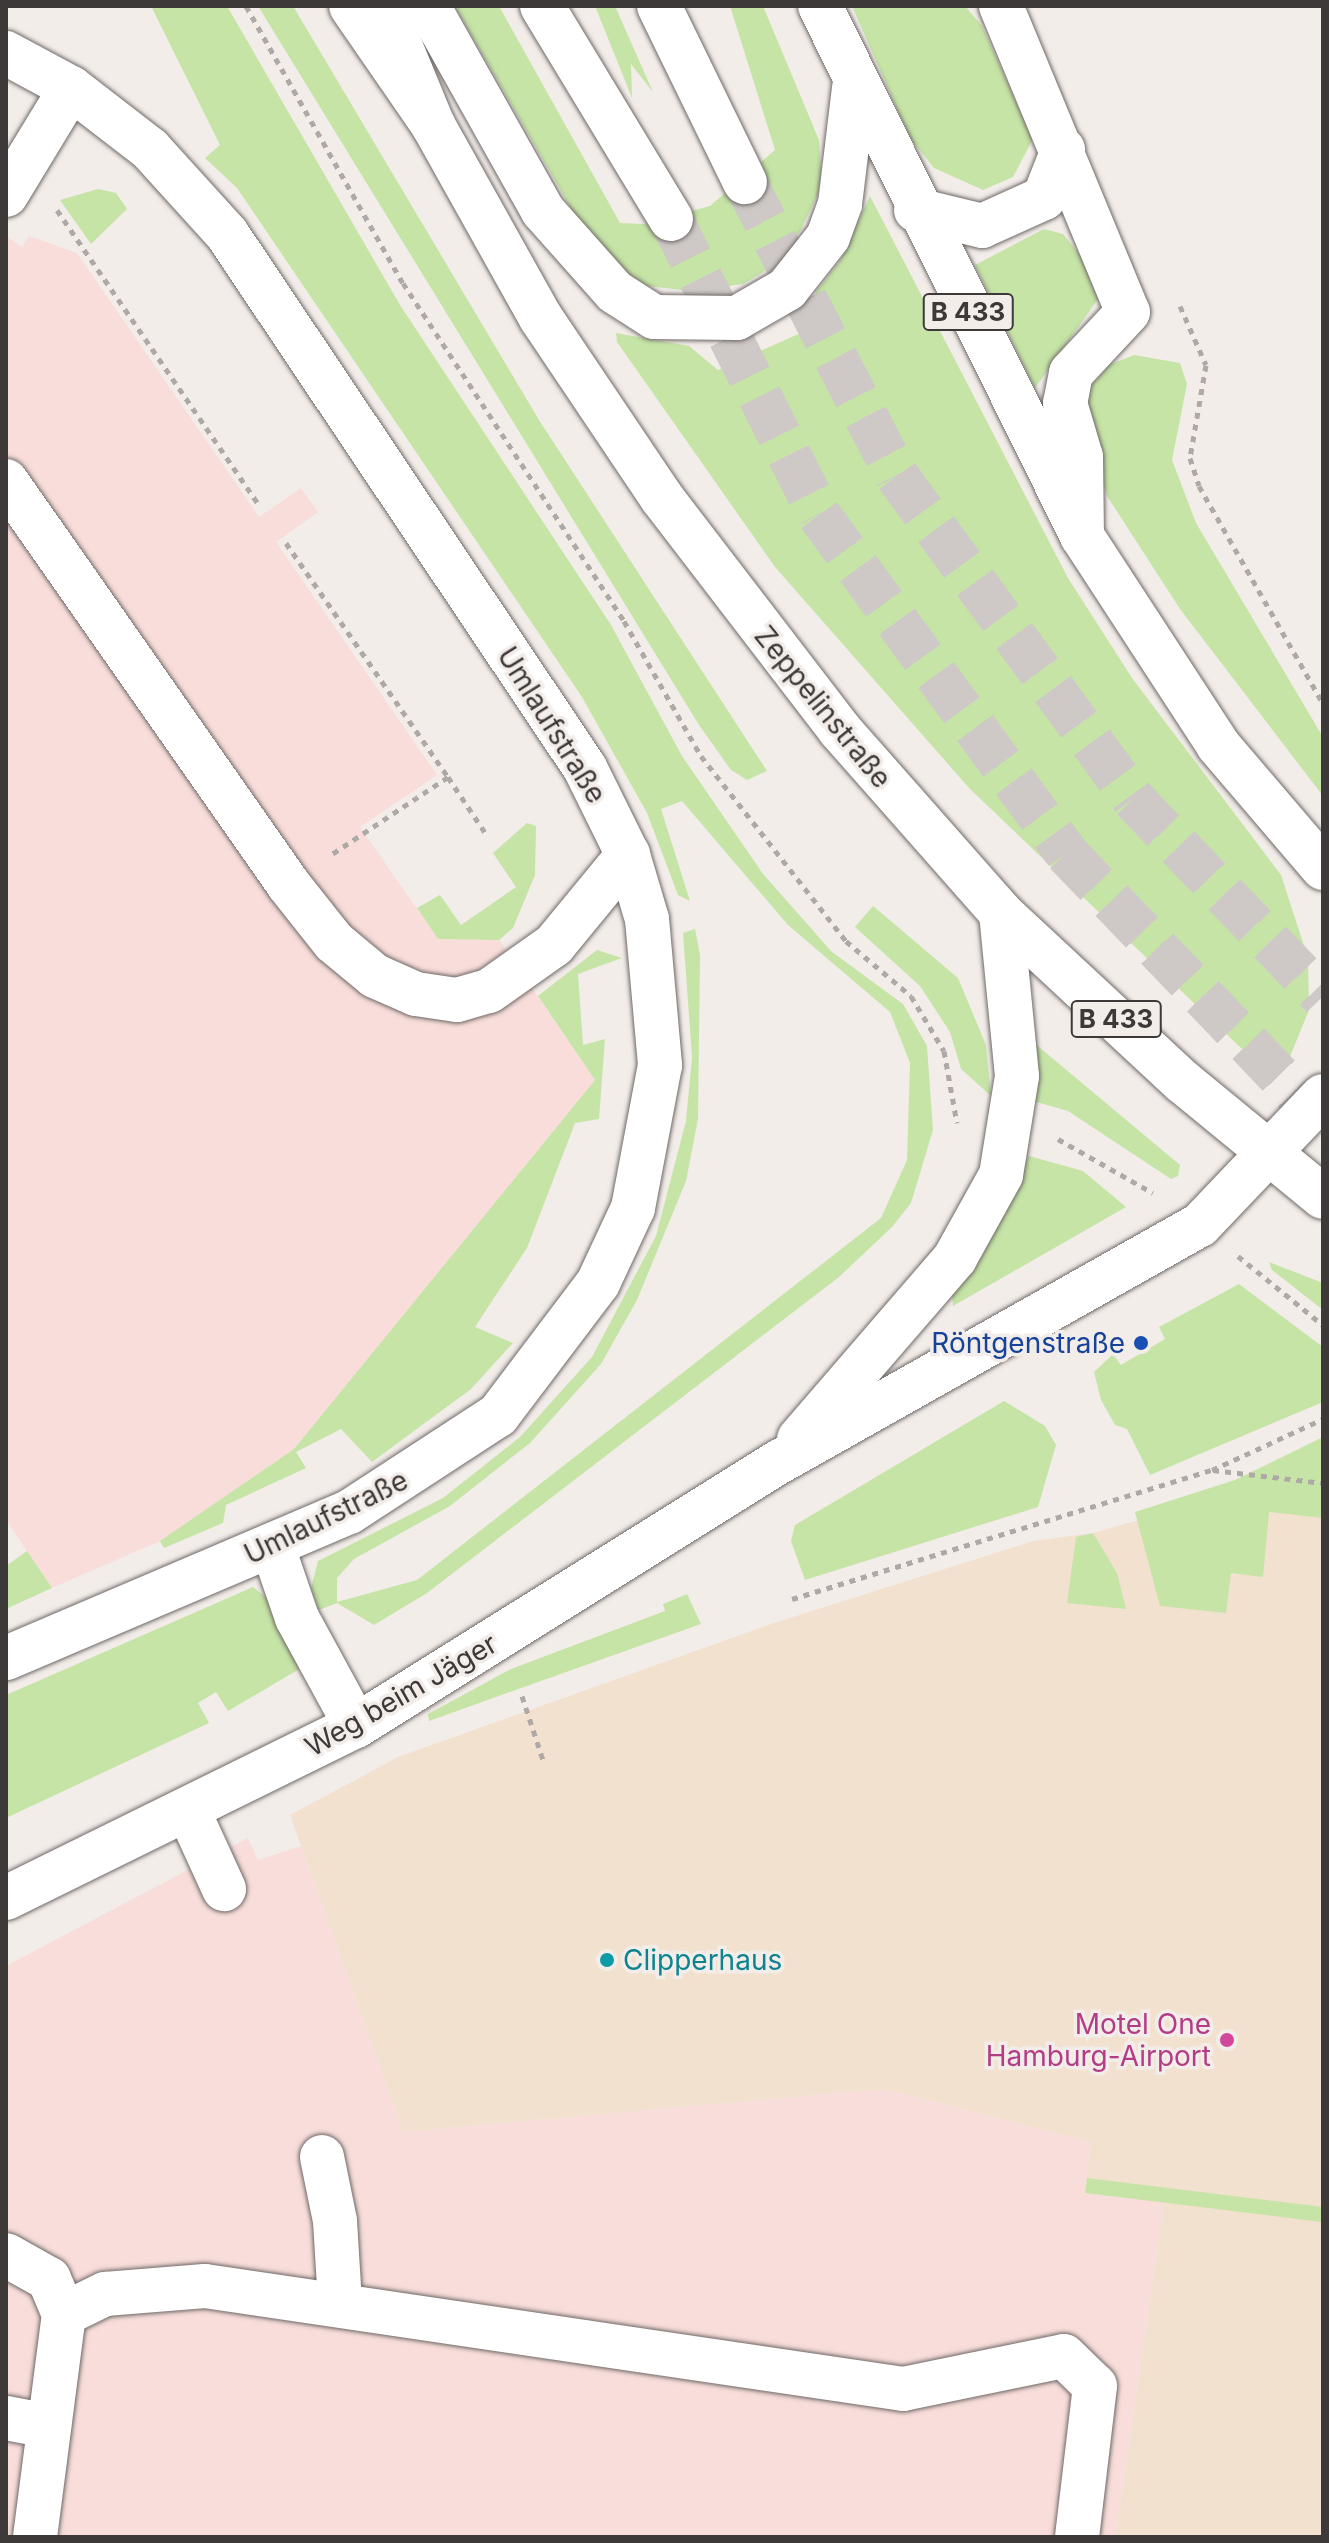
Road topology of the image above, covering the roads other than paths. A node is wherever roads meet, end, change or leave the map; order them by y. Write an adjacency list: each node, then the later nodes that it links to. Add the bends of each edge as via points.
1 (351, 6): 13 (main road)
2 (384, 6): 13 (main road, B 433)
3 (428, 6): 12 (main road, via 543,211 615,292 654,317 737,318 787,289 828,237 840,204)
4 (542, 6): 5 (main road, via 671,219)
5 (578, 6)
6 (659, 6): 14 (main road)
7 (692, 6): 14 (main road)
8 (820, 6): 12 (main road, B 433)
9 (1001, 6): 15 (main road)
10 (6, 53): 11 (main road, Umlaufstraße)
11 (71, 88): 17 (main road); 21 (main road, Umlaufstraße, via 150,149 227,234 585,768)
12 (854, 88): 18 (main road, B 433)
13 (433, 125): 23 (main road, Zeppelinstraße / B 433, via 541,318 662,498 839,729)
14 (722, 137): 16 (main road)
15 (1063, 150): 18 (main road, via 1044,198 982,226); 20 (main road, via 1128,312 1071,373 1065,403 1081,457)
16 (745, 182)
17 (11, 188)
18 (916, 210): 20 (main road, B 433)
19 (6, 481): 21 (main road, via 288,884 334,942 375,976 416,994 457,1000 489,991 554,945)
20 (1082, 536): 22 (main road, B 433, via 1218,745)
21 (628, 855): 28 (main road, Umlaufstraße, via 647,919 660,1065 633,1208 598,1283 498,1415 430,1466)
22 (1323, 868)
23 (1001, 913): 25 (main road, Zeppelinstraße / B 433); 27 (main road, Weg beim Jäger, via 1017,1076 1001,1175 955,1258)
24 (1323, 1096): 25 (main road, Weg beim Jäger)
25 (1272, 1158): 26 (main road, Zeppelinstraße / B 433); 27 (main road, Weg beim Jäger, via 1200,1225)
26 (1323, 1197)
27 (779, 1462): 30 (main road, Weg beim Jäger)
28 (272, 1545): 29 (main road, Umlaufstraße); 30 (main road, via 297,1618)
29 (6, 1658)
30 (356, 1726): 31 (main road, Weg beim Jäger)
31 (188, 1810): 32 (main road); 33 (main road, Weg beim Jäger)
32 (224, 1889)
33 (6, 1898)
34 (322, 2157): 36 (main road, via 335,2221)
35 (6, 2255): 37 (main road, via 49,2279)
36 (340, 2303): 37 (main road, via 205,2286 105,2294); 41 (main road, via 903,2389 1064,2356 1095,2386)
37 (64, 2314): 39 (main road)
38 (6, 2418): 39 (main road)
39 (49, 2426): 40 (main road)
40 (35, 2537)
41 (1077, 2537)

